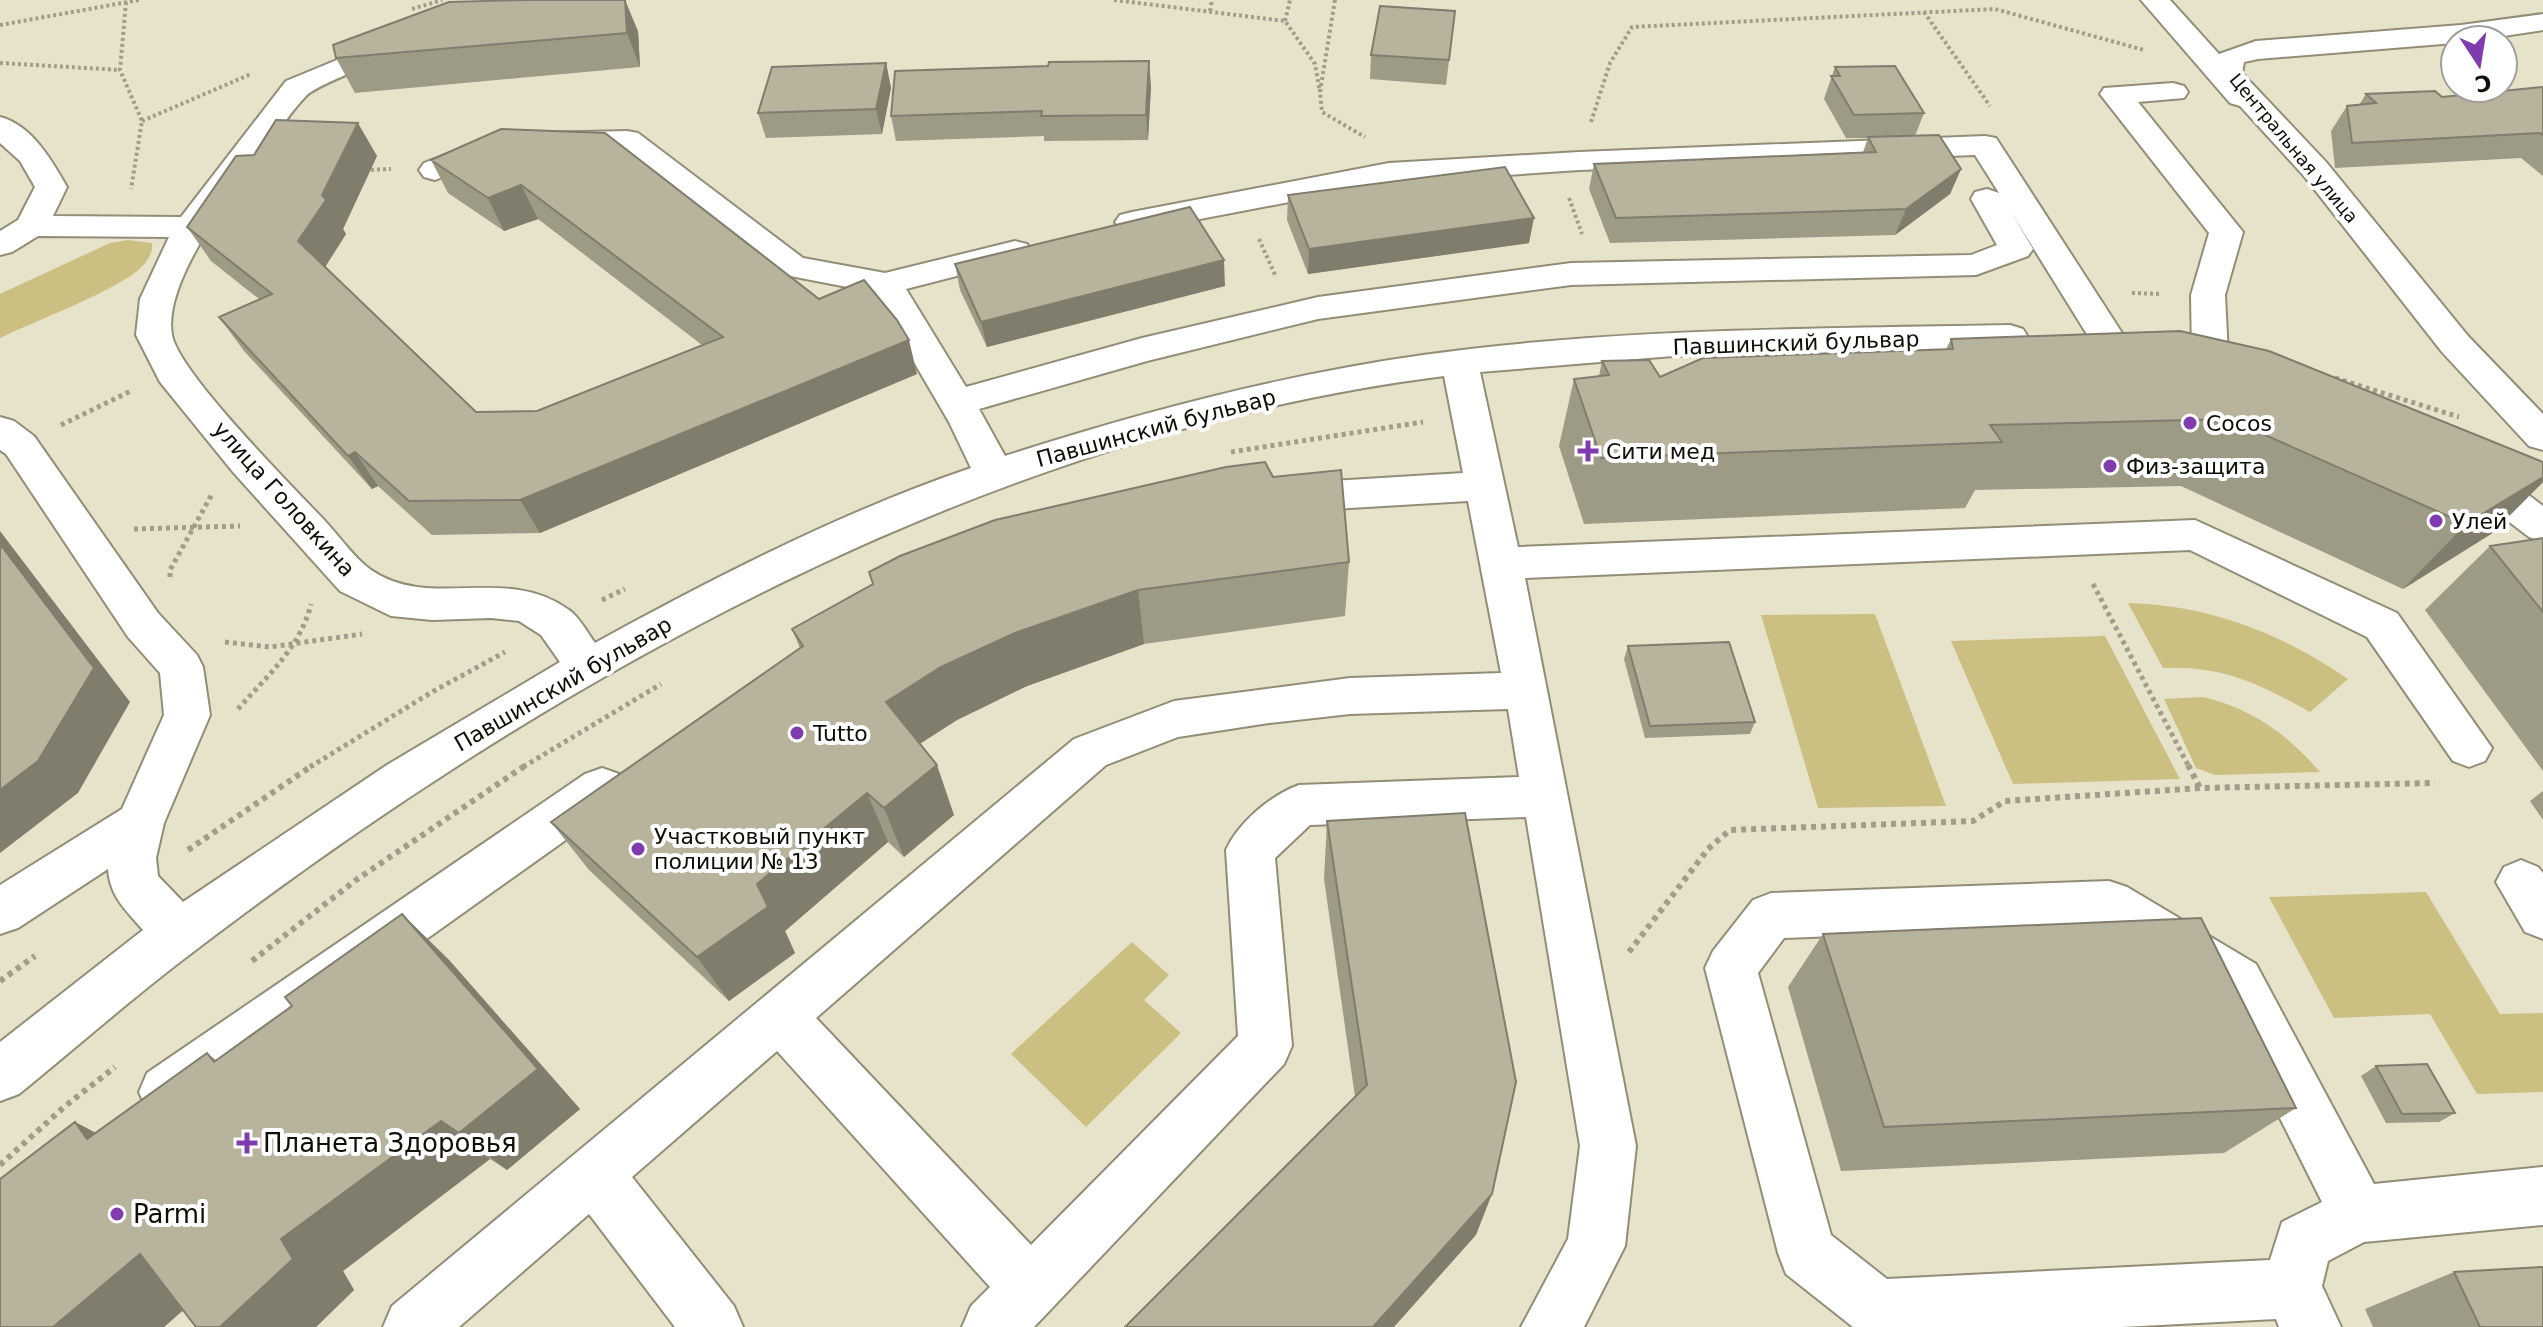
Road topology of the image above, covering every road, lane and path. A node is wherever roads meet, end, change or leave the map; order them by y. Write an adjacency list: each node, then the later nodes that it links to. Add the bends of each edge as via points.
1 (139, 0): 7 (path)
2 (1114, 0): 8 (path)
3 (1212, 0): 8 (path)
4 (1290, 0): 10 (path)
5 (1335, 0): 16 (path)
6 (2155, 0): 38 (street, via 2244,101 2365,263)
7 (126, 2): 12 (path); 15 (path, via 120,70)
8 (1210, 11): 10 (path)
9 (1924, 12): 14 (path, via 1995,9); 19 (path, via 2003,124); 20 (path, via 1632,27 1610,63)
10 (1285, 21): 16 (path, via 1315,64)
11 (2543, 22): 39 (street, Центральная улица, via 2256,50 2231,57 2227,74 2315,169 2455,344)
12 (0, 25)
13 (420, 35): 25 (street, улица Головкина, via 297,87)
14 (2149, 51)
15 (0, 63)
16 (1320, 92): 22 (path, via 1322,112 1373,141)
17 (2173, 92): 33 (street, via 2115,94 2226,232 2195,351)
18 (0, 126): 24 (street, via 33,156 51,187)
19 (1971, 146): 20 (street); 29 (street, via 2016,249 1976,265); 32 (street, Павшинский бульвар, via 2121,338 1703,345)
20 (1568, 162): 22 (street); 29 (path)
21 (435, 170): 30 (street, via 500,143 627,140 792,267)
22 (1389, 173): 23 (street)
23 (1241, 200): 26 (street); 31 (path)
24 (31, 226): 25 (street); 28 (street)
25 (190, 227): 34 (street, улица Головкина, via 158,299 154,335)
26 (1110, 227)
27 (1050, 242): 30 (street)
28 (0, 245)
29 (1595, 273): 31 (street)
30 (885, 284): 36 (street)
31 (1293, 314): 36 (street)
32 (1460, 362): 37 (street); 44 (street, Павшинский бульвар, via 1231,405)
33 (2249, 368)
34 (173, 373): 40 (path); 53 (street, улица Головкина, via 355,580 391,600 528,606 556,623)
35 (2331, 377): 38 (path)
36 (955, 403): 44 (street)
37 (1471, 415): 41 (path); 45 (street)
38 (2506, 432): 43 (street)
39 (2543, 437)
40 (10, 438): 62 (street, via 143,625 181,667 187,715)
41 (1217, 456)
42 (2450, 460): 48 (street)
43 (2543, 468)
44 (994, 474): 53 (street, Павшинский бульвар, via 884,518 717,597)
45 (1486, 486): 46 (street); 51 (street)
46 (1245, 503)
47 (245, 526): 49 (path)
48 (2543, 527)
49 (123, 529)
50 (2070, 540): 51 (street); 57 (street, via 2195,535 2382,625); 60 (path)
51 (1503, 563): 55 (street)
52 (312, 598): 56 (path, via 308,622 294,645)
53 (588, 666): 66 (street, Павшинский бульвар, via 472,734)
54 (672, 678): 67 (path, via 525,766 395,854)
55 (1527, 690): 61 (street); 69 (street, via 1350,696 1269,705 1174,719 1090,752)
56 (237, 710)
57 (2469, 748)
58 (641, 761): 72 (street)
59 (2445, 782): 60 (path)
60 (2200, 788): 68 (path, via 2005,801 1973,821 1730,830 1708,849)
61 (1546, 796): 68 (street); 77 (street, via 1299,805 1250,850 1265,1046)
62 (140, 823): 65 (street); 66 (street, via 132,858 134,885)
63 (186, 836): 64 (path)
64 (193, 846)
65 (0, 912)
66 (179, 933): 71 (street, Павшинский бульвар)
67 (247, 965)
68 (1584, 1009): 82 (street, via 1608,1146 1596,1246)
69 (779, 1016): 74 (street); 77 (street)
70 (125, 1060): 73 (path)
71 (0, 1075)
72 (132, 1115)
73 (0, 1165)
74 (594, 1174): 79 (street); 80 (street)
75 (2543, 1196): 76 (street)
76 (2359, 1214): 78 (street, via 2303,1243); 78 (street, via 2238,981 2109,903 1771,916 1731,968 1807,1253 1878,1309)
77 (1031, 1288): 81 (street)
78 (2302, 1308)
79 (413, 1327)
80 (713, 1327)
81 (992, 1327)
82 (1551, 1327)

